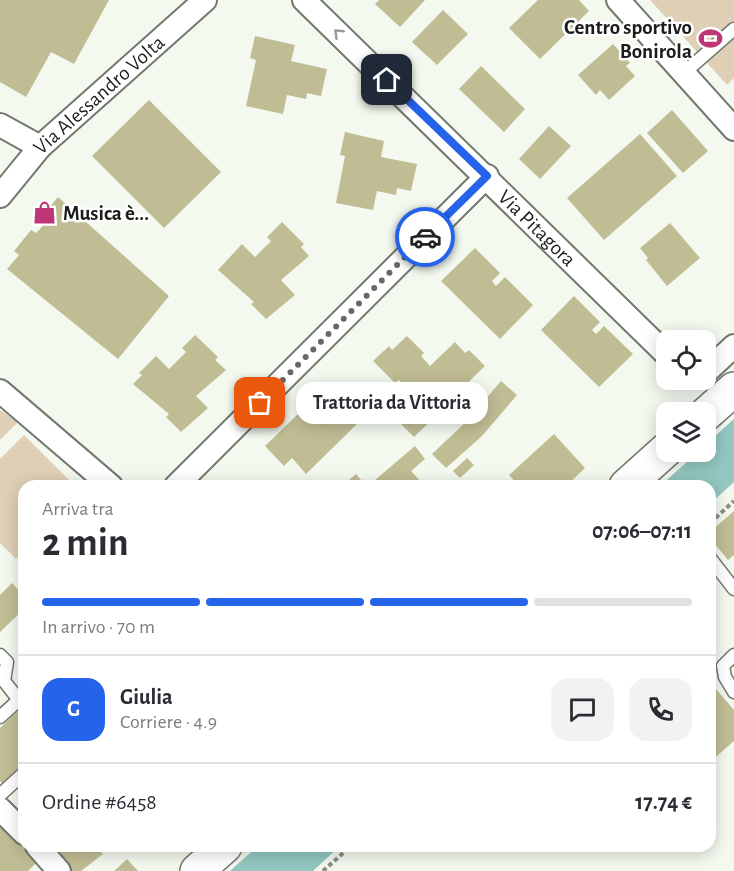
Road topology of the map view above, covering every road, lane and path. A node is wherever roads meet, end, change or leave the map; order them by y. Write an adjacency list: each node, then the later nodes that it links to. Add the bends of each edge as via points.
1 (205, 0): 8 (street, Via Alessandro Volta)
2 (304, 0): 9 (street, Via Pitagora, one-way to 2)
3 (618, 0): 5 (street)
4 (734, 29): 5 (lane)
5 (684, 73): 7 (street)
6 (0, 125): 8 (street)
7 (734, 129)
8 (40, 147): 10 (street, Via Alessandro Volta)
9 (487, 176): 11 (street, Via Pitagora); 19 (street)
10 (0, 196)
11 (656, 344)
12 (734, 346): 13 (street)
13 (716, 363)
14 (734, 389): 16 (main road)
15 (0, 391): 18 (street)
16 (716, 405)
17 (656, 459): 20 (main road)
18 (104, 480)
19 (182, 480)
20 (633, 480)
21 (734, 501): 22 (path)
22 (716, 518)
23 (716, 565): 24 (lane)
24 (732, 584)
25 (0, 655): 28 (lane, via 6,662 4,681)
26 (734, 655): 27 (lane, via 723,666)
27 (734, 692)
28 (18, 694)
29 (18, 700): 30 (lane)
30 (0, 717)
31 (18, 778): 32 (lane)
32 (0, 795)
33 (0, 809): 34 (street)
34 (18, 827)
35 (218, 852): 37 (main road)
36 (344, 852): 38 (path)
37 (197, 871)
38 (323, 871)

